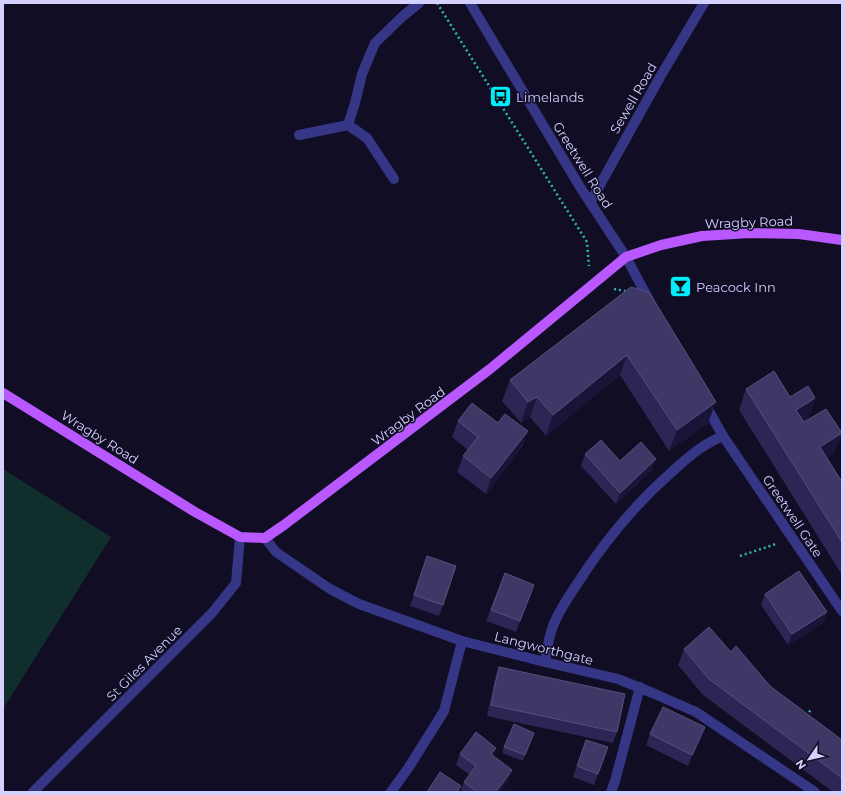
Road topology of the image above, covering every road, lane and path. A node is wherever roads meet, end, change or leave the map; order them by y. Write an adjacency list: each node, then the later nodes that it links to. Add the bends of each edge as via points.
1 (419, 3): 5 (street, via 375,43 362,74)
2 (437, 3): 11 (path, via 586,242)
3 (470, 3): 8 (street, Greetwell Road)
4 (704, 3): 8 (street, Sewell Road, via 591,201)
5 (348, 125): 6 (street); 7 (street, via 367,138)
6 (299, 135)
7 (394, 180)
8 (594, 207): 10 (street, Greetwell Road)
9 (842, 240): 10 (main road, Wragby Road, via 799,234 750,233 702,236 661,245)
10 (626, 257): 11 (main road, Wragby Road); 12 (street, Greetwell Road)
11 (592, 286): 12 (path); 18 (main road, Wragby Road, via 490,369)
12 (646, 294): 13 (street, Greetwell Road)
13 (653, 308)
14 (3, 393): 17 (main road, Wragby Road, via 195,512)
15 (701, 396): 16 (street, Greetwell Gate)
16 (722, 436): 19 (street, Greetwell Gate); 23 (street, via 703,446 661,481 606,541 558,616 551,630)
17 (240, 537): 18 (main road, Wragby Road); 27 (street, St Giles Avenue, via 236,583 212,614)
18 (265, 538): 22 (street, Langworthgate, via 276,552 330,589 359,604)
19 (792, 539): 20 (path); 21 (street, Greetwell Gate)
20 (740, 556)
21 (842, 611)
22 (462, 641): 23 (street, Langworthgate); 28 (street, via 444,711)
23 (545, 662): 24 (street, Langworthgate, via 618,679)
24 (640, 687): 29 (street); 30 (street, Langworthgate, via 696,712)
25 (812, 708): 26 (path)
26 (803, 720)
27 (33, 792)
28 (391, 792)
29 (611, 792)
30 (814, 792)

